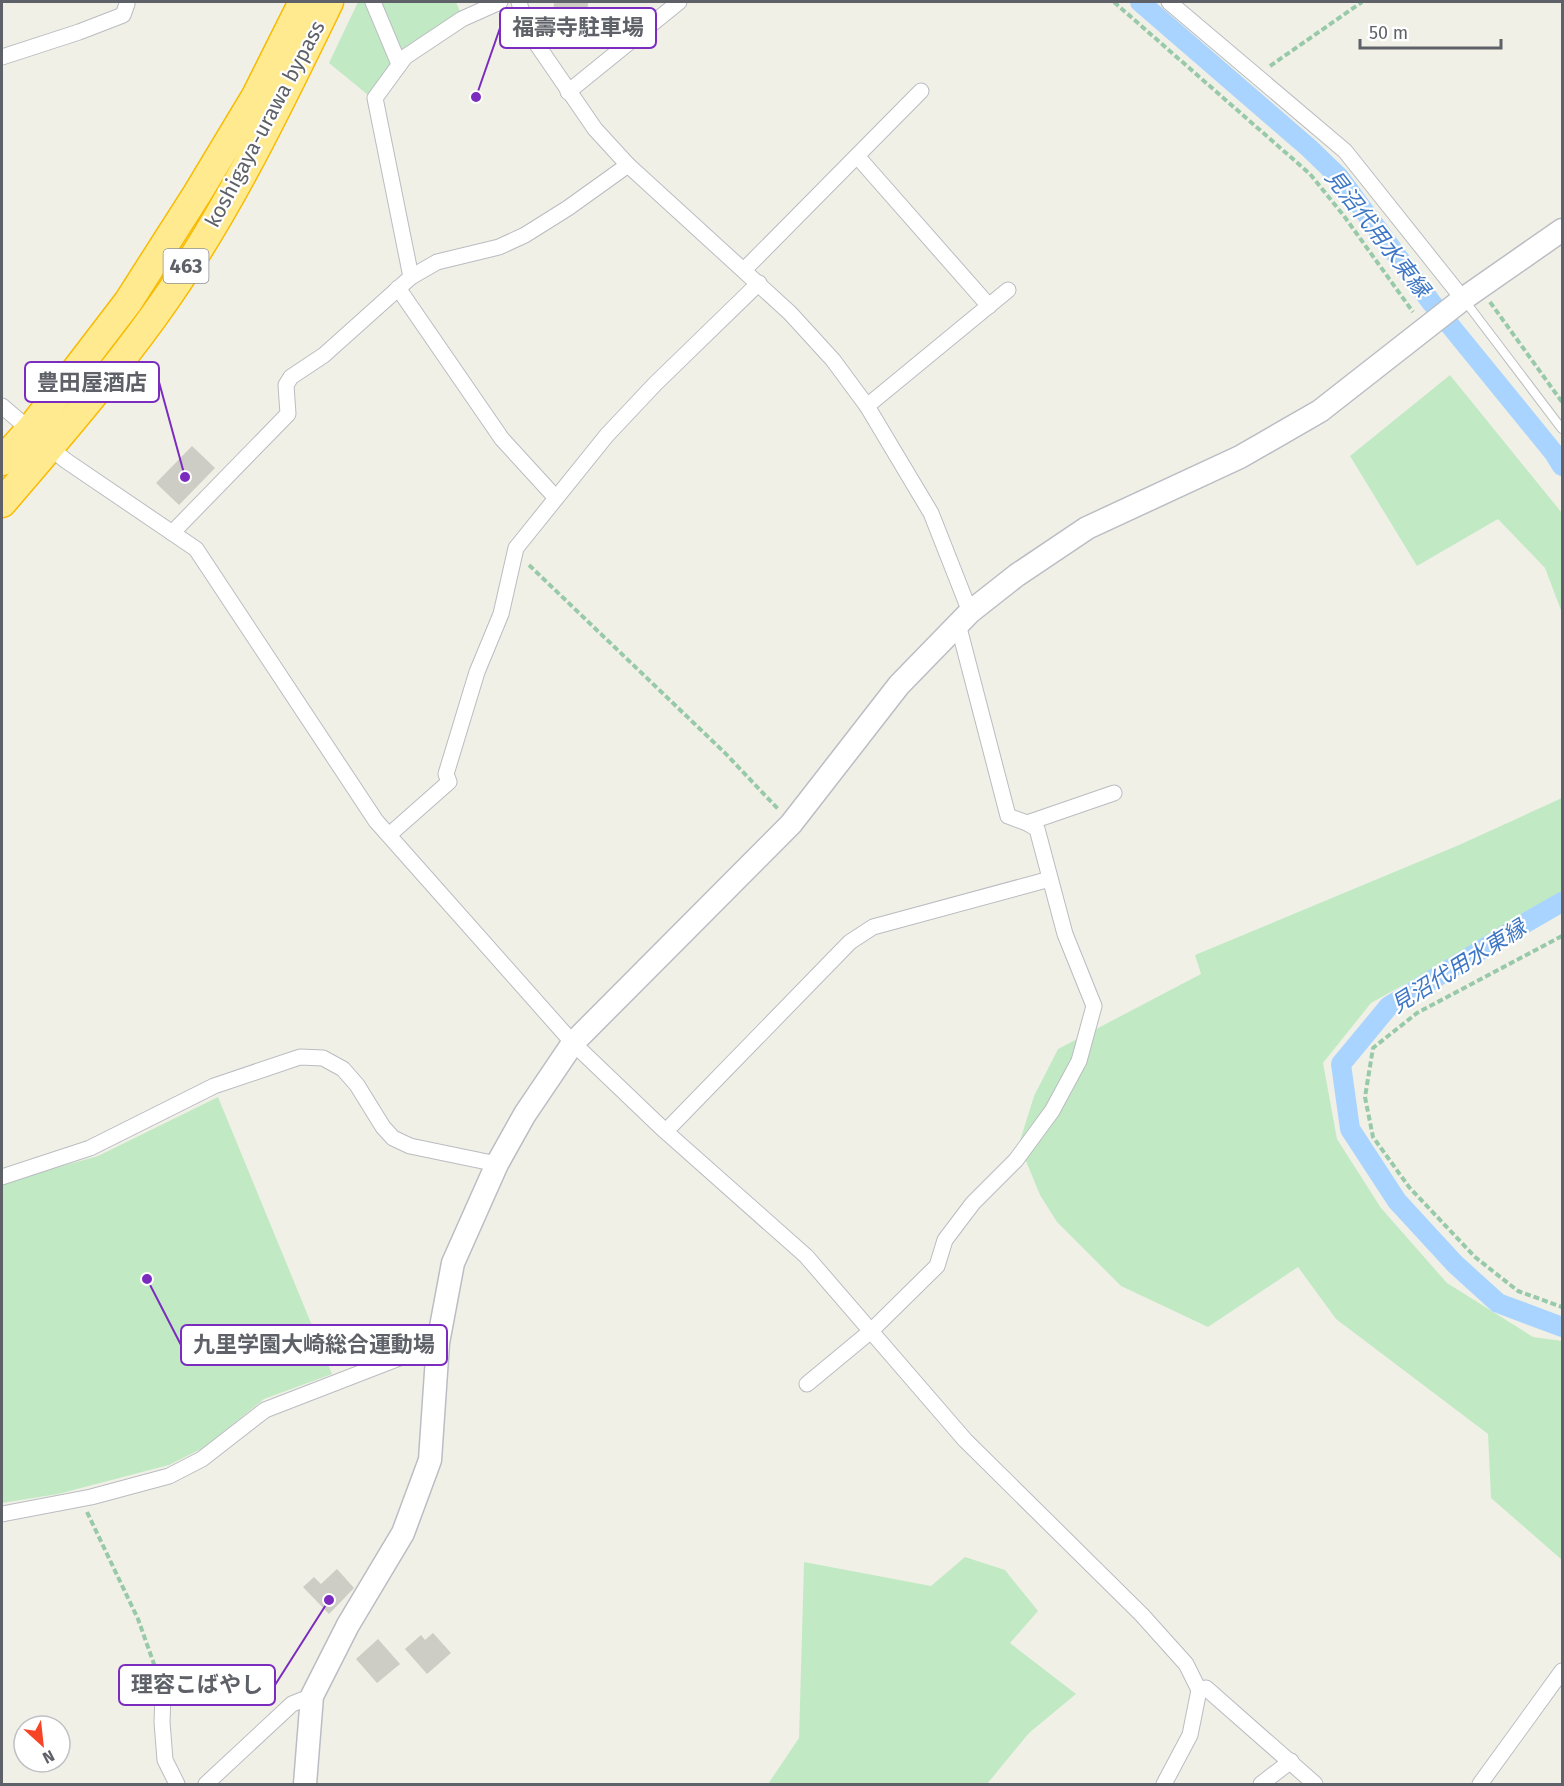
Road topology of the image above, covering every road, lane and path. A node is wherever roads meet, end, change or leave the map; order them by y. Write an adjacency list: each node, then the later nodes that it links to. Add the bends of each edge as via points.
1 (129, 2): 11 (street, via 123,15)
2 (303, 2): 32 (highway, koshigaya-urawa bypass / 463, via 256,96)
3 (329, 2): 32 (highway, koshigaya-urawa bypass / 463, via 276,112 222,210 155,315)
4 (373, 2): 12 (street)
5 (500, 2): 12 (street, via 462,19)
6 (519, 2): 14 (street, via 527,30)
7 (679, 2): 14 (street)
8 (1113, 2): 27 (path, via 1310,174)
9 (1169, 2): 13 (street)
10 (1362, 2): 13 (path)
11 (2, 57)
12 (399, 64): 20 (street, via 375,98)
13 (1258, 77): 25 (street, via 1345,151)
14 (568, 92): 17 (street)
15 (921, 92): 16 (street)
16 (857, 156): 19 (street); 26 (street)
17 (628, 165): 19 (street); 20 (street, via 525,235 499,247 437,262)
18 (1563, 230): 25 (street)
19 (744, 270): 21 (street)
20 (411, 278): 22 (street)
21 (759, 283): 30 (street, via 833,360); 34 (street, via 655,384)
22 (399, 288): 34 (street, via 502,439); 36 (street, via 324,355 291,377 286,385 288,414)
23 (1008, 290): 26 (street)
24 (1489, 301): 28 (path)
25 (1459, 302): 27 (street); 31 (lane)
26 (989, 306): 30 (street)
27 (1426, 327): 38 (street, via 1320,411 1240,457 1088,528 1017,575)
28 (1563, 402)
29 (2, 406): 32 (street)
30 (867, 406): 38 (street, via 925,502)
31 (1563, 429)
32 (40, 439): 33 (highway, koshigaya-urawa bypass / 463); 35 (highway, koshigaya-urawa bypass / 463); 36 (street)
33 (2, 461)
34 (556, 498): 37 (street)
35 (2, 503)
36 (172, 533): 42 (street, via 196,549)
37 (515, 552): 41 (path, via 725,753); 42 (street, via 501,614 477,672 446,774 449,782)
38 (964, 618): 40 (street, via 1008,816); 41 (street, via 899,685)
39 (1114, 793): 40 (street)
40 (1028, 823): 43 (street, via 1037,830)
41 (791, 824): 45 (street)
42 (389, 835): 45 (street)
43 (1050, 879): 46 (street, via 873,927 850,942); 50 (street, via 1065,934 1094,1006 1079,1061 1052,1111 1016,1160 945,1240 937,1266)
44 (1563, 936): 49 (path, via 1417,1013 1373,1048 1365,1097 1373,1137 1409,1187 1450,1231 1518,1291)
45 (573, 1043): 46 (street); 47 (street, via 525,1113)
46 (666, 1131): 50 (street, via 806,1257)
47 (497, 1164): 48 (street, via 410,1146 393,1138 343,1069 323,1058 300,1057 214,1086 90,1148); 51 (street, via 453,1263)
48 (2, 1177)
49 (1563, 1307)
50 (871, 1331): 52 (street); 56 (street, via 965,1440 1142,1615 1186,1664)
51 (438, 1343): 53 (street, via 265,1410 202,1459 169,1476); 58 (street, via 430,1460 403,1533 348,1625)
52 (807, 1384)
53 (81, 1499): 54 (street); 57 (path, via 138,1619 159,1673)
54 (2, 1514)
55 (1563, 1671): 66 (street)
56 (1199, 1690): 59 (street, via 1206,1688); 63 (street, via 1190,1735)
57 (163, 1696): 60 (street, via 165,1760)
58 (312, 1696): 61 (street, via 292,1704); 62 (street)
59 (1291, 1761): 64 (street); 65 (street)
60 (177, 1785)
61 (206, 1785)
62 (305, 1785)
63 (1164, 1785)
64 (1261, 1785)
65 (1315, 1785)
66 (1480, 1785)

